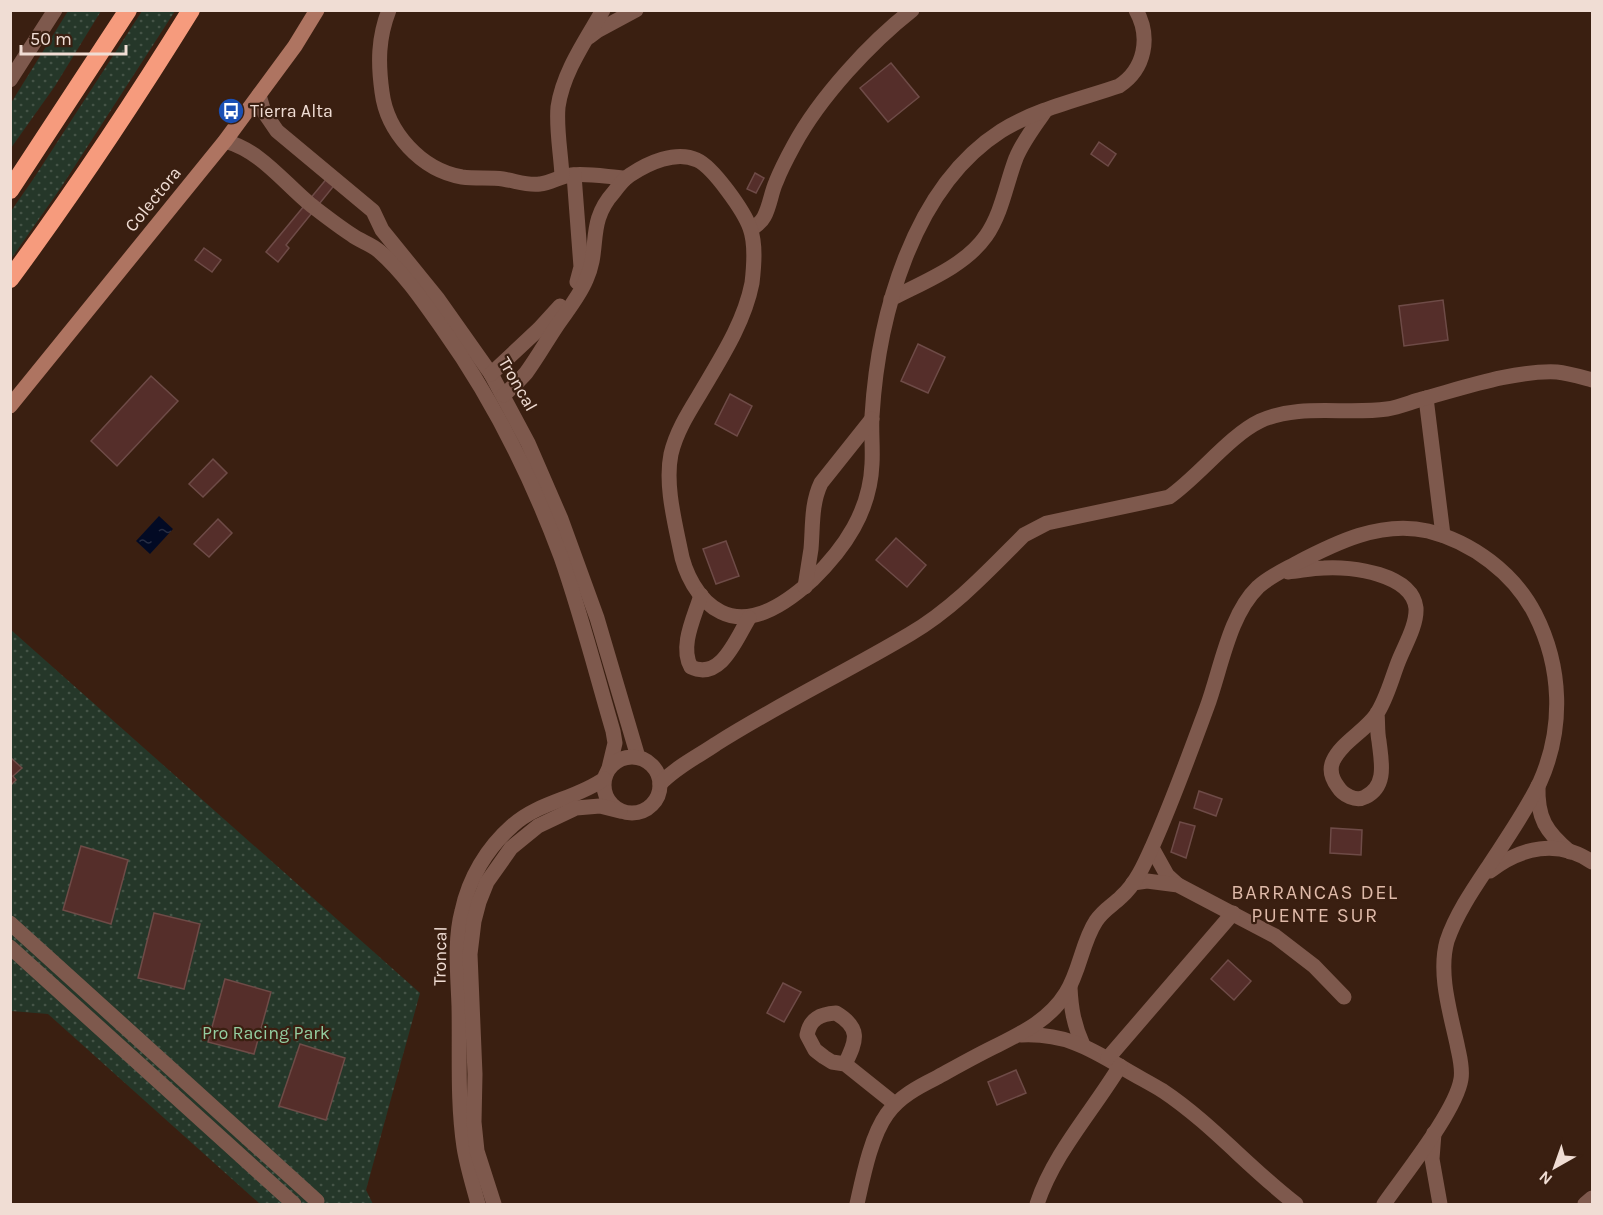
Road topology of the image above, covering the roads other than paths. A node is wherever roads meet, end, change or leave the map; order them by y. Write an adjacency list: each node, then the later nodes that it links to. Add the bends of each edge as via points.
1 (55, 10): 11 (street)
2 (128, 10): 17 (highway)
3 (191, 10): 19 (highway, via 98,154)
4 (317, 10): 12 (main road, Colectora)
5 (389, 10): 15 (street, via 380,40 383,101 396,131 413,151 439,168 464,177 541,184)
6 (603, 10): 10 (street)
7 (636, 10): 10 (street)
8 (912, 10): 18 (street, via 864,55 808,122 776,182 764,218)
9 (1136, 10): 13 (street, via 1144,47 1141,62 1130,79)
10 (587, 39): 15 (street, via 566,79 558,109)
11 (10, 80)
12 (259, 95): 14 (main road, Colectora); 21 (street, Troncal, via 264,112 277,131 372,211 382,230 438,299)
13 (1045, 111): 20 (street, via 1002,130 959,168 919,228); 20 (street, via 1022,145 994,222 985,236 957,263)
14 (225, 141): 25 (main road, Colectora); 36 (street, Troncal, via 256,155 352,236 378,250 417,292 463,358 498,416 560,557 613,731 615,743)
15 (568, 176): 16 (street); 21 (street, via 581,267 576,285 539,330)
16 (626, 178): 18 (street, via 670,158 697,160 721,182); 23 (street, via 609,196 598,216 592,264 582,289 525,374)
17 (10, 190)
18 (751, 229): 30 (street, via 752,283 746,303 732,339 682,422 671,454 671,490 682,560)
19 (10, 279)
20 (891, 299): 26 (street, via 877,360)
21 (491, 374): 23 (street, Troncal)
22 (1593, 380): 24 (street, via 1558,372 1533,373)
23 (504, 395): 33 (street, Troncal, via 528,443 580,571)
24 (1426, 398): 27 (street); 34 (street, via 1380,410 1275,415 1240,435 1169,497 1033,529 933,620 750,722)
25 (10, 406)
26 (872, 419): 29 (street, via 817,493); 29 (street, via 872,466 857,523 837,556)
27 (1443, 535): 28 (street, via 1420,529 1369,533 1331,545); 38 (street, via 1479,554 1509,578 1526,597 1542,628 1558,695 1553,744)
28 (1276, 574): 32 (street, via 1322,568 1360,571 1392,579 1414,599 1415,619); 40 (street, via 1260,585 1239,613)
29 (805, 587): 31 (street, via 768,611)
30 (701, 595): 31 (street, via 729,616); 31 (street, via 687,642 691,667 712,670)
31 (749, 618)
32 (1377, 713): 32 (street, via 1333,762 1334,781 1340,790 1357,799 1364,798 1379,784 1383,765)
33 (638, 757): 35 (street); 36 (street, Troncal, via 622,758)
34 (691, 761): 35 (street); 37 (street)
35 (653, 766): 37 (street)
36 (607, 774): 39 (street, Troncal, via 607,797); 60 (street, Troncal, via 592,787 534,810 513,824 485,855 461,912 458,944 462,1126)
37 (660, 784): 39 (street, Troncal, via 659,794 648,808 639,812)
38 (1538, 786): 41 (street, via 1541,816 1550,834); 45 (street)
39 (620, 811): 61 (street, Troncal, via 600,806 576,808 537,826 511,848 487,882 479,902 470,954 474,1122 477,1151)
40 (1152, 848): 43 (street); 44 (street)
41 (1570, 852): 42 (street); 45 (street, via 1546,848 1519,852 1490,871)
42 (1592, 861)
43 (1134, 883): 44 (street); 49 (street, via 1093,926)
44 (1178, 885): 46 (street)
45 (1472, 891): 56 (street, via 1450,934 1444,962 1462,1075 1458,1090)
46 (1233, 913): 50 (street, via 1295,950); 53 (street)
47 (10, 923): 58 (street)
48 (10, 947): 59 (street)
49 (1070, 987): 51 (street, via 1059,1003); 52 (street, via 1071,1013)
50 (1344, 997)
51 (1021, 1035): 52 (street, via 1059,1037); 55 (street, via 912,1090)
52 (1083, 1045): 53 (street)
53 (1114, 1062): 63 (street, via 1054,1164); 64 (street, via 1164,1092)
54 (845, 1064): 55 (street)
55 (895, 1104): 62 (street, via 878,1130)
56 (1434, 1132): 65 (street); 66 (street, via 1432,1159)
57 (1593, 1198): 67 (street)
58 (317, 1201)
59 (294, 1204)
60 (478, 1204)
61 (494, 1204)
62 (857, 1204)
63 (1037, 1204)
64 (1296, 1204)
65 (1384, 1204)
66 (1440, 1204)
67 (1585, 1204)

